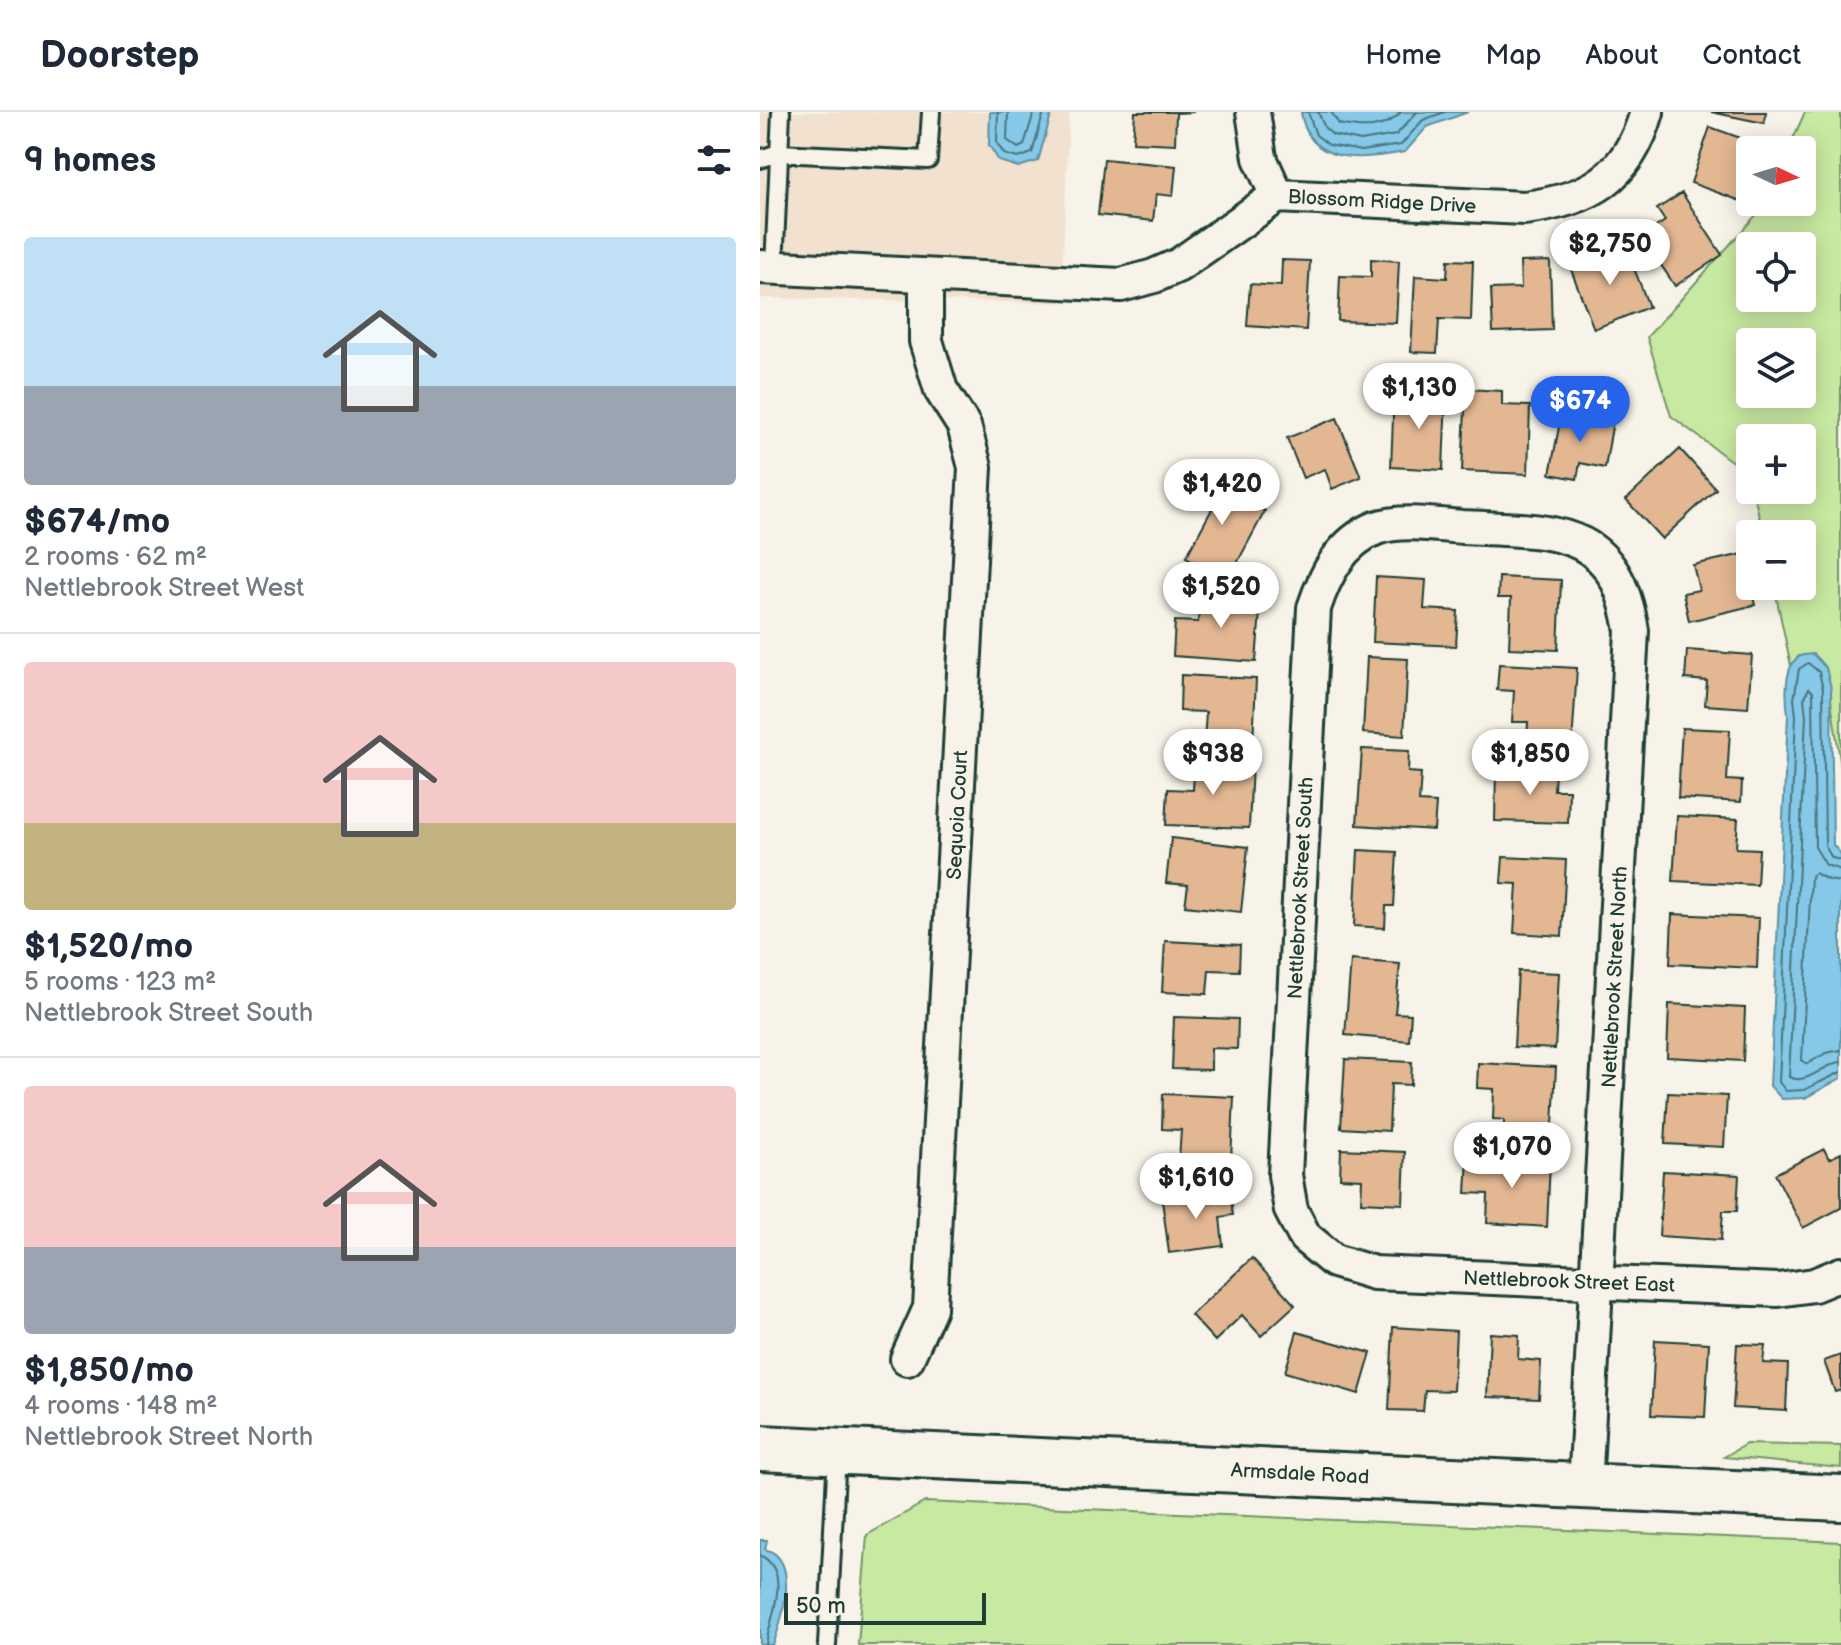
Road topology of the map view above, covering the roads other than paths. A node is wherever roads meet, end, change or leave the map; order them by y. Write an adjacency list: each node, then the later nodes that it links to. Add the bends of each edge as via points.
1 (781, 112): 5 (lane)
2 (931, 112): 5 (lane, via 928,160)
3 (1253, 112): 7 (street, via 1260,158)
4 (1647, 112): 7 (street, Blossom Ridge Drive, via 1625,163 1603,184 1555,204 1524,208)
5 (778, 153): 6 (lane); 8 (lane)
6 (760, 159)
7 (1277, 196): 9 (street, Blossom Ridge Drive, via 1179,265 1121,285)
8 (767, 268): 9 (street, Blossom Ridge Drive)
9 (926, 276): 14 (street, Sequoia Court, via 926,341 941,390 964,426 975,467 930,1308)
10 (1349, 545): 11 (street, Nettlebrook Street South, via 1325,576 1314,608 1285,1175 1291,1210); 13 (street, Nettlebrook Street North, via 1378,527 1418,524 1555,532 1586,545 1612,568 1627,598 1632,631)
11 (1305, 1237): 13 (street, Nettlebrook Street East, via 1334,1261 1374,1273)
12 (1841, 1274): 13 (street, Nettlebrook Street East, via 1814,1285 1778,1290)
13 (1598, 1282): 17 (street, Nettlebrook Street North)
14 (907, 1359)
15 (760, 1448): 16 (street, Armsdale Road)
16 (837, 1452): 17 (street, Armsdale Road); 19 (lane)
17 (1585, 1487): 18 (street, Armsdale Road)
18 (1841, 1498)
19 (827, 1645)

